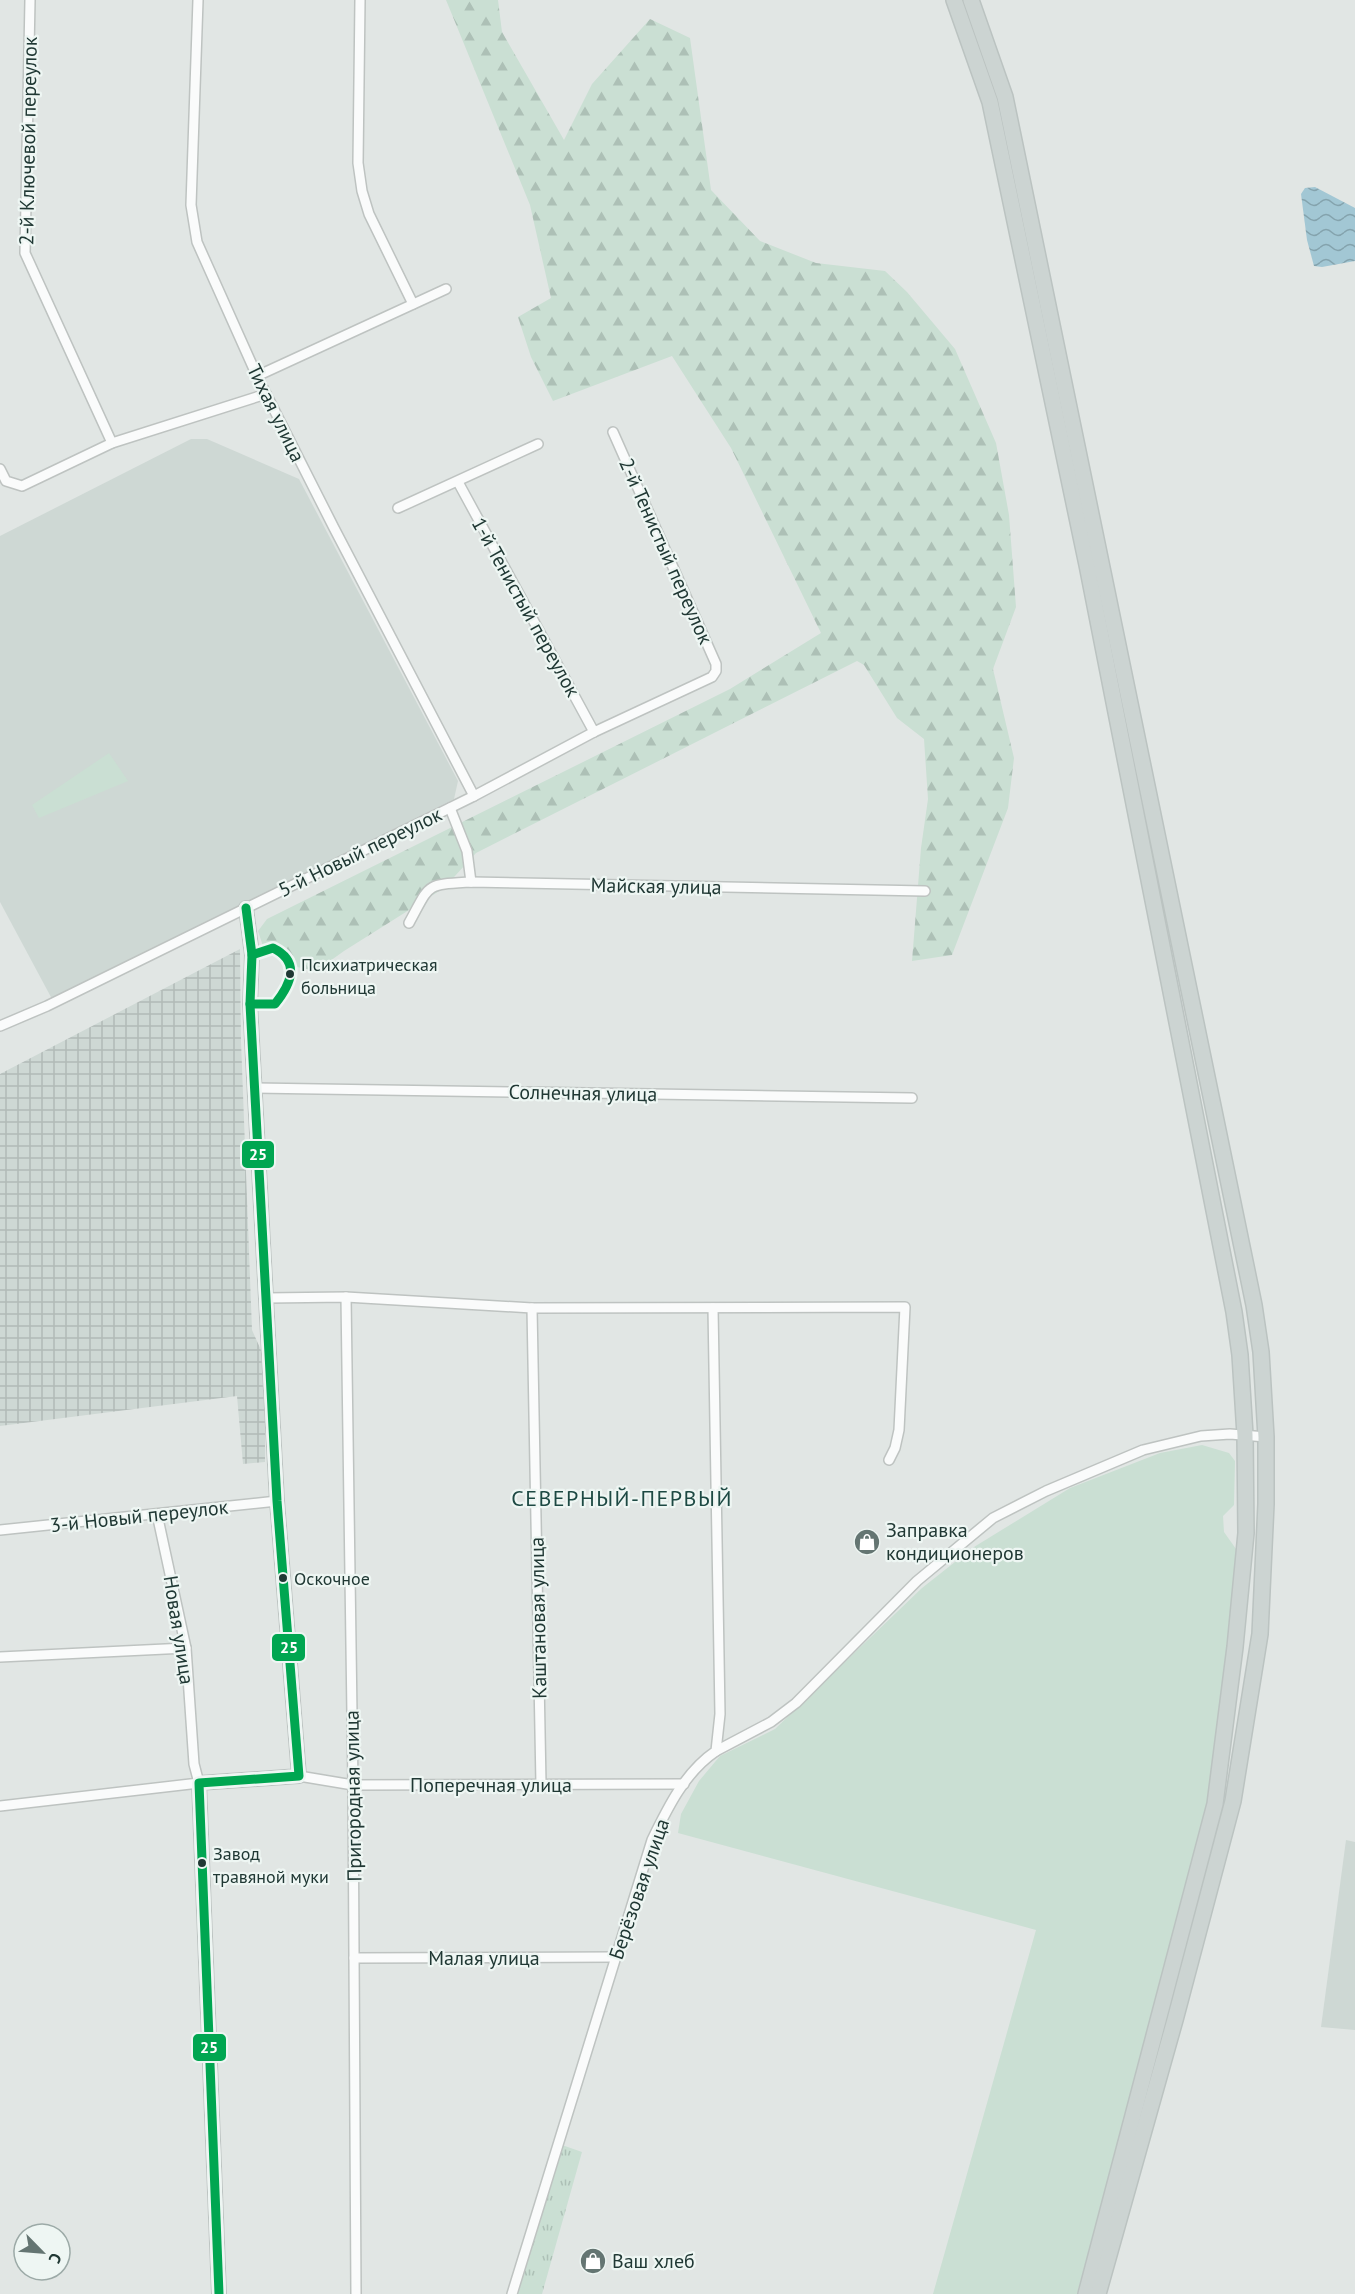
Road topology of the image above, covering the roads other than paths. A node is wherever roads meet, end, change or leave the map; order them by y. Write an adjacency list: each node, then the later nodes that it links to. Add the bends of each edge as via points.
1 (30, 0): 11 (street, 2-й Ключевой переулок, via 25,253)
2 (198, 0): 8 (street, Тихая улица, via 191,205 197,242)
3 (360, 0): 7 (street, via 358,163 362,191 369,214)
4 (954, 0): 31 (main road, via 990,102 1087,565 1234,1311)
5 (971, 0): 32 (main road, via 1005,97 1105,573 1254,1305)
6 (446, 289): 7 (street)
7 (413, 304): 8 (street)
8 (257, 376): 9 (street, Тихая улица)
9 (266, 394): 11 (street); 18 (street, Тихая улица)
10 (613, 432): 16 (street, 2-й Тенистый переулок)
11 (112, 443): 13 (street, via 22,486 6,481)
12 (538, 444): 14 (street)
13 (0, 469)
14 (458, 482): 15 (street); 17 (street, 1-й Тенистый переулок)
15 (398, 508)
16 (716, 671): 17 (street, 5-й Новый переулок)
17 (594, 732): 18 (street, 5-й Новый переулок)
18 (474, 796): 19 (street, 5-й Новый переулок)
19 (450, 808): 20 (street, via 467,851); 22 (street, 5-й Новый переулок)
20 (471, 882): 21 (street, Майская улица); 23 (street, Майская улица, via 437,884 428,889)
21 (925, 891)
22 (246, 908): 24 (street, 5-й Новый переулок); 25 (street, via 252,955 250,1004)
23 (409, 923)
24 (0, 1026)
25 (255, 1088): 26 (street, Солнечная улица); 28 (street)
26 (912, 1098)
27 (346, 1297): 28 (street); 29 (street); 44 (street, Пригородная улица)
28 (267, 1298): 34 (street)
29 (532, 1308): 30 (street); 42 (street, Каштановая улица)
30 (713, 1308): 33 (street, via 905,1307 899,1430); 39 (street, via 720,1714)
31 (1245, 1435): 32 (street, Берёзовая улица); 39 (street, Берёзовая улица, via 1190,1437 1143,1450 993,1518 916,1581 796,1703 771,1722); 51 (main road, via 1246,1533 1215,1804)
32 (1266, 1437): 52 (main road, via 1260,1634 1233,1801)
33 (889, 1460)
34 (277, 1502): 35 (street, 3-й Новый переулок); 40 (street)
35 (157, 1514): 36 (street, 3-й Новый переулок); 37 (street, Новая улица)
36 (0, 1530)
37 (186, 1648): 38 (street); 41 (street, Новая улица, via 194,1764)
38 (0, 1657)
39 (716, 1751): 43 (street, Берёзовая улица, via 700,1762)
40 (299, 1776): 41 (street); 44 (street, Поперечная улица)
41 (199, 1783): 45 (street); 48 (street, Новая улица)
42 (542, 1784): 43 (street, Поперечная улица); 44 (street, Поперечная улица)
43 (684, 1784): 47 (street, Берёзовая улица, via 652,1840)
44 (353, 1785): 46 (street, Пригородная улица)
45 (0, 1806)
46 (354, 1958): 47 (street, Малая улица); 49 (street, Пригородная улица)
47 (615, 1958): 50 (street, Берёзовая улица)
48 (219, 2294)
49 (356, 2294)
50 (512, 2294)
51 (1086, 2294)
52 (1098, 2294)

